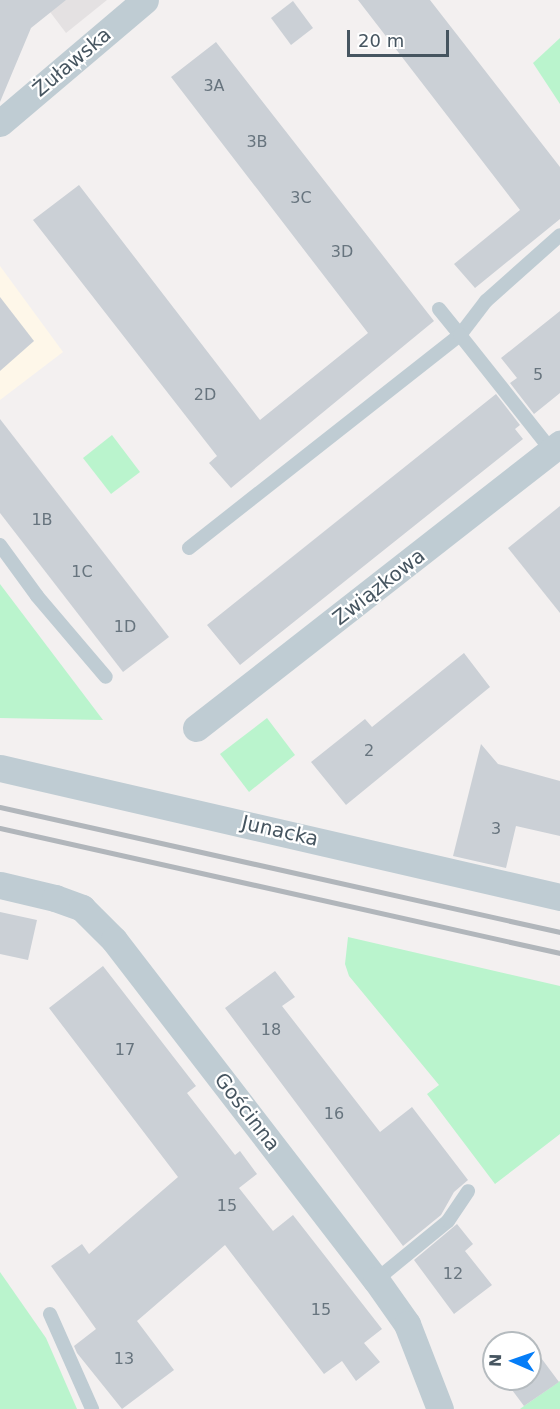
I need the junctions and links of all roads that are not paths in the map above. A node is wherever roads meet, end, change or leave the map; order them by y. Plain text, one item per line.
1 (145, 0) edge
2 (0, 123) edge
3 (560, 235) edge
4 (439, 309) dead end
5 (460, 335) junction
6 (557, 452) edge
7 (0, 545) edge
8 (189, 548) dead end
9 (106, 677) dead end
10 (196, 728) dead end
11 (0, 768) edge
12 (0, 885) edge
13 (560, 897) edge
14 (468, 1191) dead end
15 (376, 1280) junction
16 (50, 1314) dead end
17 (435, 1406) edge
18 (92, 1409) edge

1 - 2 street, Żuławska
3 - 5 lane
4 - 5 lane
5 - 6 lane
5 - 8 lane
6 - 10 street, Związkowa
7 - 9 lane
11 - 13 street, Junacka
12 - 15 street, Gościnna
14 - 15 lane
15 - 17 street, Gościnna
16 - 18 lane

